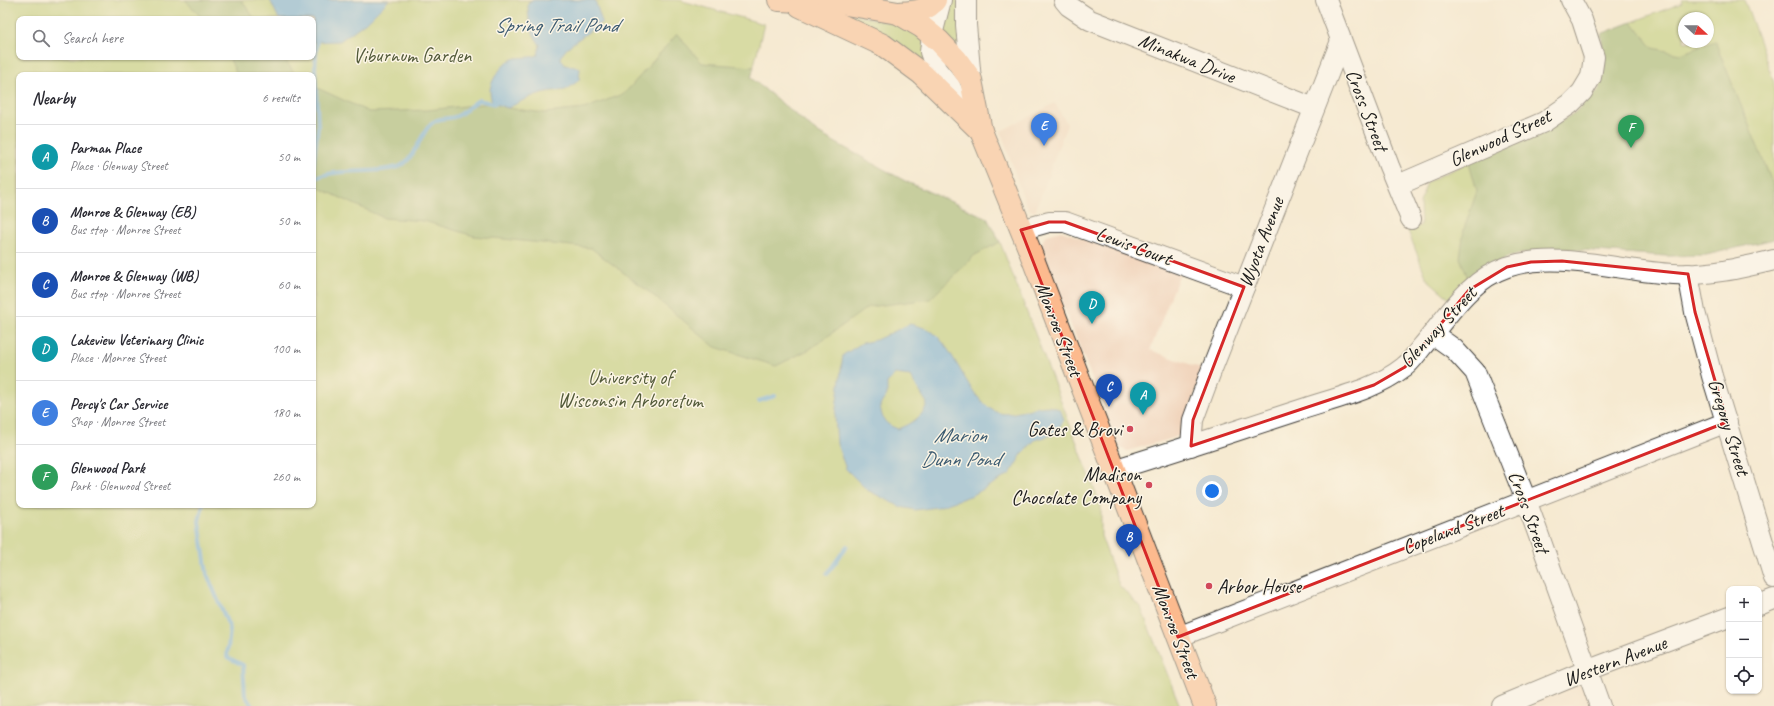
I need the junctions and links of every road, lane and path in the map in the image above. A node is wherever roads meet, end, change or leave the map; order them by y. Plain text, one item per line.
1 (935, 0) edge
2 (941, 0) edge
3 (966, 0) edge
4 (1064, 0) edge
5 (1326, 0) edge
6 (1571, 0) edge
7 (784, 1) edge
8 (898, 13) junction
9 (932, 35) junction
10 (1341, 41) junction
11 (971, 80) junction
12 (1314, 108) junction
13 (973, 125) junction
14 (1398, 185) junction
15 (1411, 219) dead end
16 (1021, 230) junction
17 (1774, 260) edge
18 (1688, 274) junction
19 (1244, 287) junction
20 (1433, 334) junction
21 (1727, 422) junction
22 (1191, 446) junction
23 (1113, 470) junction
24 (1526, 500) junction
25 (1774, 578) edge
26 (1774, 599) edge
27 (1762, 604) edge
28 (1726, 617) edge
29 (1178, 637) junction
30 (1586, 671) junction
31 (1205, 706) edge
32 (1502, 706) edge
33 (1600, 706) edge

1 - 8 main road
2 - 9 street
3 - 11 street
4 - 12 street, Minakwa Drive
5 - 10 street, Cross Street
6 - 14 street, Glenwood Street
7 - 8 main road
7 - 13 main road, Monroe Street
8 - 9 main road
9 - 11 main road, Monroe Street
9 - 13 street, Monroe Street
10 - 12 street, Wyota Avenue
10 - 14 street, Cross Street
11 - 13 main road, Monroe Street
12 - 19 street, Wyota Avenue
13 - 16 main road, Monroe Street
14 - 15 street, Cross Street
16 - 19 street, Lewis Court
16 - 23 main road, Monroe Street
17 - 18 street, Glenway Street
18 - 20 street, Glenway Street
18 - 21 street, Gregory Street
19 - 22 street, Wyota Avenue
20 - 22 street, Glenway Street
20 - 24 street, Cross Street
21 - 24 street, Copeland Street
21 - 25 street, Gregory Street
22 - 23 street, Glenway Street
23 - 29 main road, Monroe Street
24 - 29 street, Copeland Street
24 - 30 street, Cross Street
26 - 27 street
28 - 30 street, Western Avenue
29 - 31 main road, Monroe Street
30 - 32 street, Western Avenue
30 - 33 street, Cross Street

